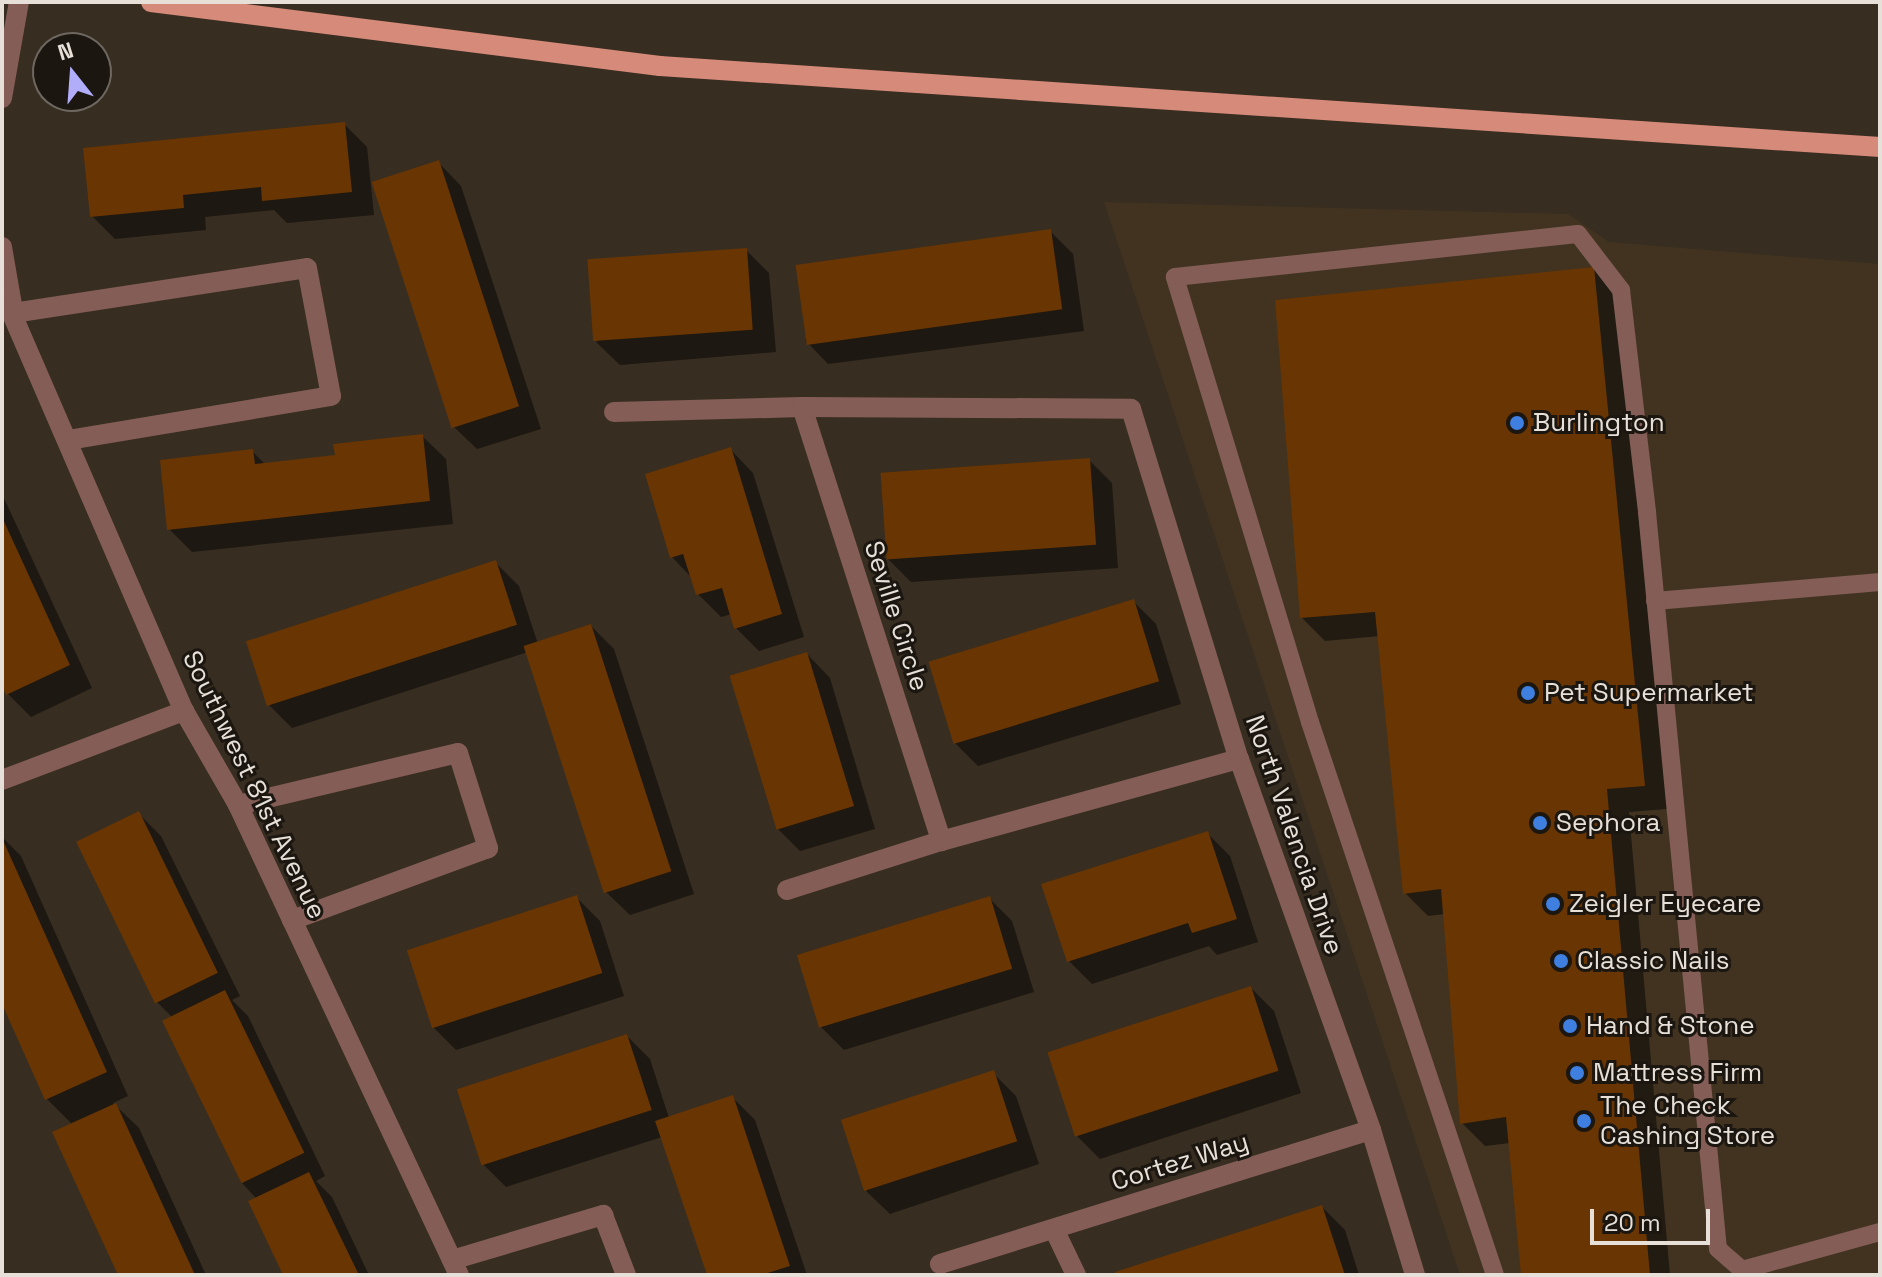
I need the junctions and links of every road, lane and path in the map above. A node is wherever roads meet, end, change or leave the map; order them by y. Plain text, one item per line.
1 (19, 2) edge
2 (151, 2) edge
3 (2, 98) edge
4 (1880, 147) edge
5 (2, 247) edge
6 (2, 291) edge
7 (8, 311) edge
8 (802, 407) junction
9 (614, 412) dead end
10 (68, 440) junction
11 (1880, 582) edge
12 (1655, 601) junction
13 (184, 711) junction
14 (1239, 759) junction
15 (2, 780) edge
16 (238, 805) junction
17 (941, 841) junction
18 (787, 890) dead end
19 (292, 920) junction
20 (1371, 1130) junction
21 (1054, 1229) junction
22 (1880, 1232) edge
23 (940, 1264) dead end
24 (455, 1267) edge
25 (626, 1275) edge
26 (1076, 1275) edge
27 (1415, 1275) edge
28 (1495, 1275) edge

1 - 3 street
2 - 4 main road
5 - 7 street, Southwest 81st Avenue
6 - 7 street, Southwest 81st Avenue
7 - 10 street, Southwest 81st Avenue
7 - 10 street
8 - 9 street
8 - 14 street, North Valencia Drive
8 - 17 street, Seville Circle
10 - 13 street, Southwest 81st Avenue
11 - 12 lane
12 - 22 lane
12 - 28 lane
13 - 15 street
13 - 16 street, Southwest 81st Avenue
14 - 17 street
14 - 20 street, North Valencia Drive
16 - 19 street, Southwest 81st Avenue
16 - 19 street
17 - 18 street
19 - 24 street, Southwest 81st Avenue
20 - 21 street, Cortez Way
20 - 27 street, North Valencia Drive
21 - 23 street, Cortez Way
21 - 26 street
24 - 25 street

